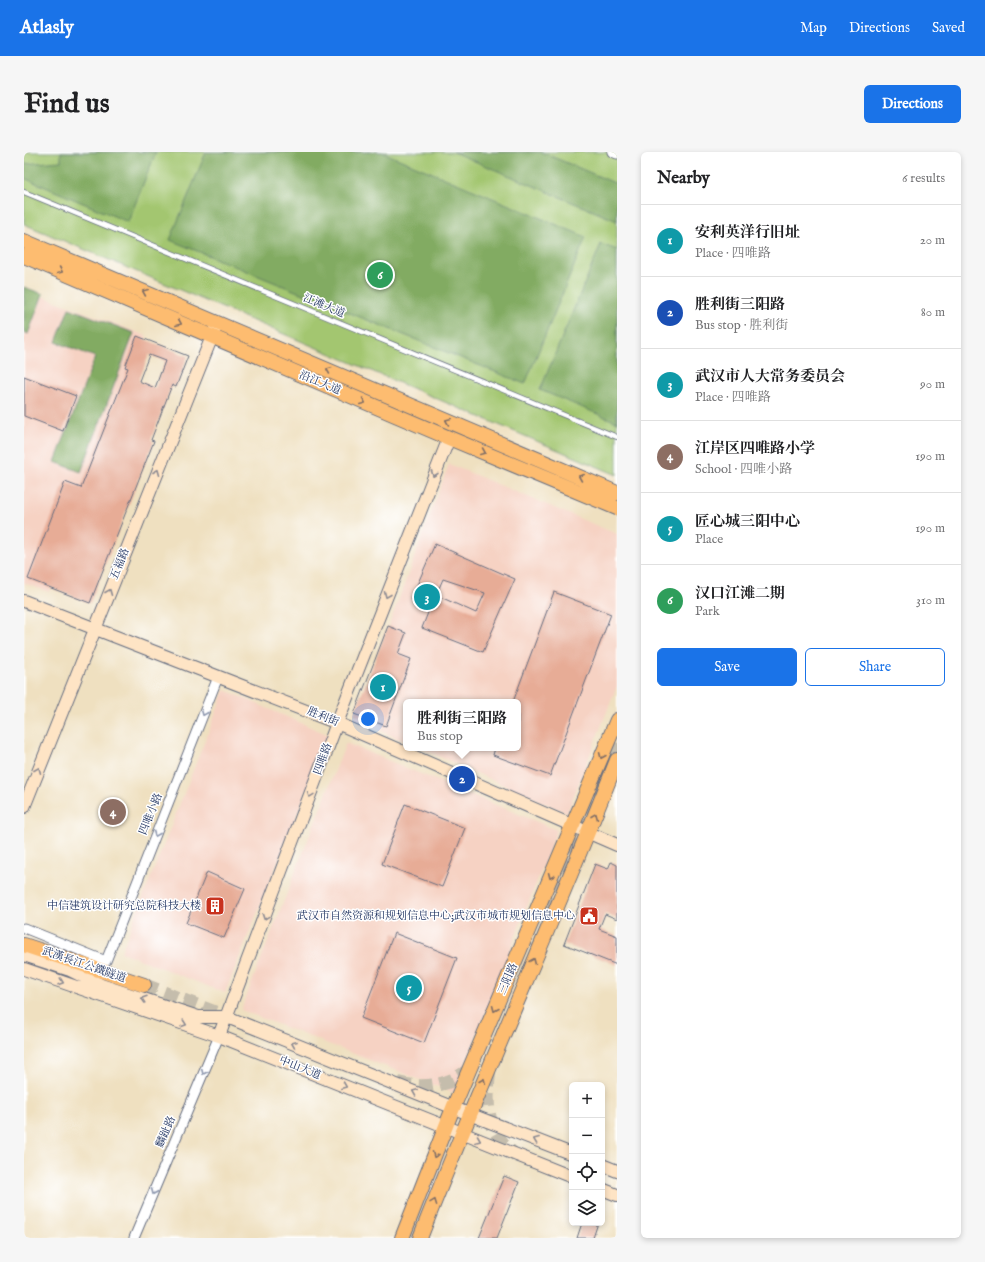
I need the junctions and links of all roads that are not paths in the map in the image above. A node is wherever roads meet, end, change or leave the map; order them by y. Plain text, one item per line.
1 (612, 152) edge
2 (617, 154) edge
3 (24, 192) edge
4 (24, 241) edge
5 (24, 256) edge
6 (217, 323) junction
7 (212, 337) junction
8 (617, 437) edge
9 (449, 438) junction
10 (617, 493) edge
11 (617, 508) edge
12 (24, 601) edge
13 (94, 629) junction
14 (218, 677) junction
15 (617, 720) edge
16 (337, 723) junction
17 (617, 760) edge
18 (24, 807) edge
19 (572, 827) junction
20 (588, 832) junction
21 (617, 845) edge
22 (24, 928) edge
23 (24, 945) edge
24 (24, 955) edge
25 (24, 968) edge
26 (144, 985) tunnel mouth
27 (227, 1017) junction
28 (220, 1036) junction
29 (453, 1108) junction
30 (469, 1114) junction
31 (446, 1127) junction
32 (461, 1133) junction
33 (569, 1153) edge
34 (605, 1166) edge
35 (617, 1171) edge
36 (569, 1176) edge
37 (604, 1190) edge
38 (617, 1195) edge
39 (134, 1238) edge
40 (402, 1238) edge
41 (420, 1238) edge

1 - 2 street
3 - 8 lane, 江滩大道
6 -> 4 main road, 沿江大道
5 -> 7 main road, 沿江大道
6 - 7 street, 五福路
10 -> 6 main road, 沿江大道
7 -> 9 main road, 沿江大道
13 -> 7 street, 五福路
9 -> 11 main road, 沿江大道
9 -> 16 street, 四唯路
12 - 13 street, 胜利街
13 - 14 street, 胜利街
18 -> 13 street, 五福路
14 - 16 street, 胜利街
14 -> 22 street, 四唯小路
15 -> 19 main road, 三阳路
16 - 19 street, 胜利街
16 -> 27 street, 四唯路
20 -> 17 main road, 三阳路
19 - 20 street, 胜利街
19 -> 29 main road, 三阳路
20 - 21 street, 胜利街
30 -> 20 main road, 三阳路
23 - 26 main road, 武漢長江公鐵隧道
27 -> 24 street, 中山大道
25 -> 28 street, 中山大道
27 - 28 street, 四唯路
29 -> 27 street, 中山大道
28 -> 31 street, 中山大道
28 -> 39 street, 麟趾路
29 - 30 street, 中山大道
29 - 31 main road, 三阳路
30 - 32 main road, 三阳路
33 -> 30 street, 中山大道
31 - 32 street, 中山大道
31 -> 40 main road, 三阳路
32 -> 36 street, 中山大道
41 -> 32 main road, 三阳路
34 - 35 street
37 - 38 street

